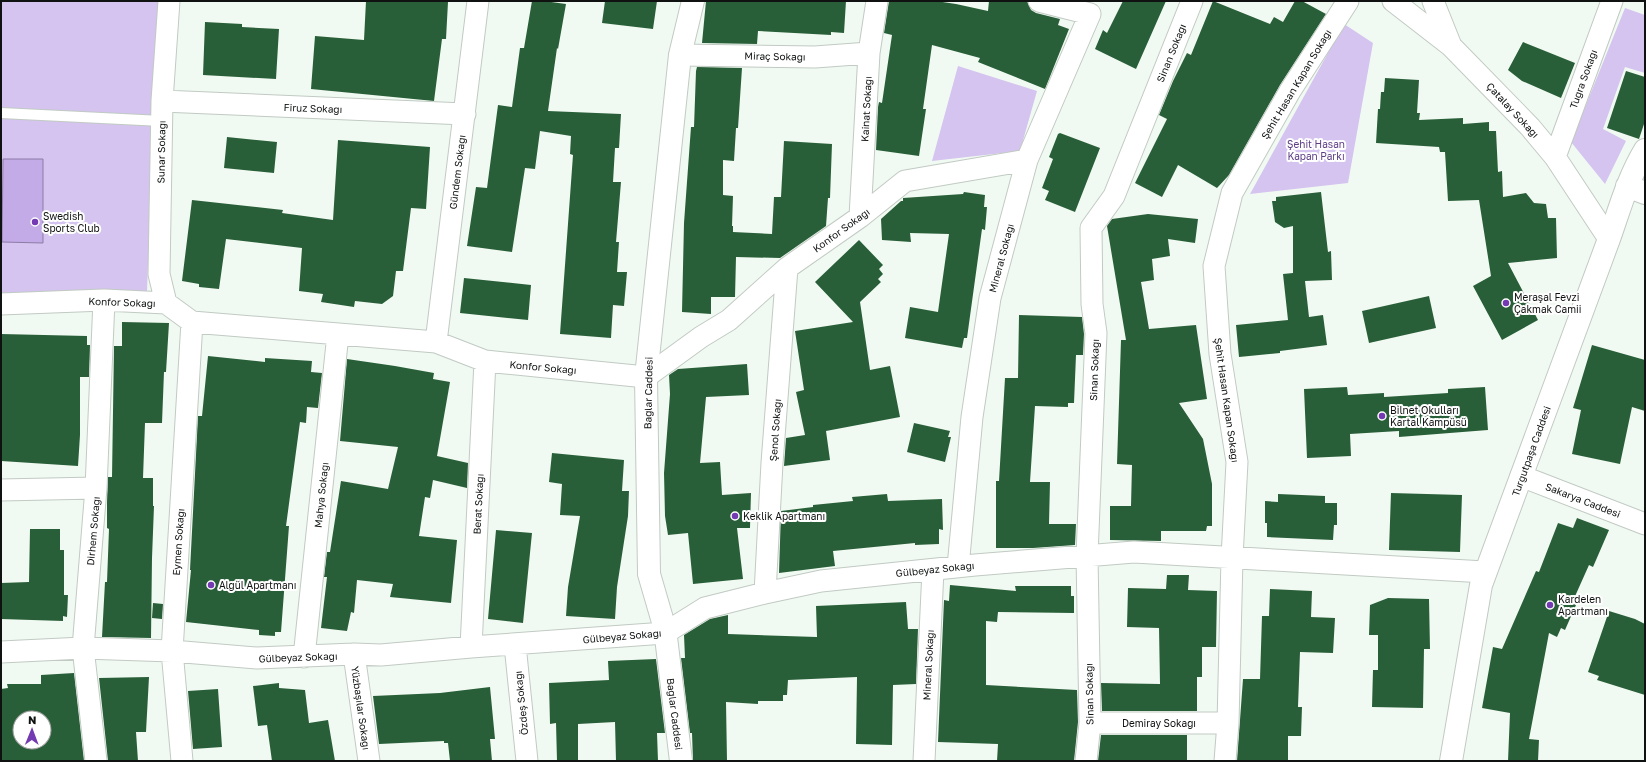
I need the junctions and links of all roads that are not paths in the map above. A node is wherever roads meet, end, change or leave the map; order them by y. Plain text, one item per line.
1 (169, 1) edge
2 (478, 1) edge
3 (693, 1) edge
4 (877, 1) edge
5 (1039, 1) edge
6 (1192, 1) edge
7 (1348, 1) edge
8 (1393, 1) edge
9 (1433, 1) edge
10 (1612, 1) edge
11 (1451, 46) junction
12 (869, 53) junction
13 (680, 55) junction
14 (162, 111) junction
15 (1, 113) edge
16 (465, 114) junction
17 (1645, 150) edge
18 (1555, 157) junction
19 (1027, 160) junction
20 (1638, 180) edge
21 (860, 217) junction
22 (1610, 239) junction
23 (787, 268) junction
24 (104, 300) junction
25 (1, 304) edge
26 (166, 304) junction
27 (192, 322) junction
28 (338, 334) junction
29 (436, 342) junction
30 (485, 361) junction
31 (646, 377) junction
32 (1521, 476) junction
33 (96, 488) junction
34 (1, 490) edge
35 (1645, 524) edge
36 (1087, 556) junction
37 (1232, 558) junction
38 (958, 567) junction
39 (932, 570) junction
40 (1485, 572) junction
41 (764, 593) junction
42 (665, 633) junction
43 (515, 644) junction
44 (471, 647) junction
45 (83, 648) junction
46 (172, 651) junction
47 (1, 652) edge
48 (354, 654) junction
49 (304, 657) junction
50 (1090, 723) junction
51 (1228, 723) junction
52 (96, 761) edge
53 (182, 761) edge
54 (368, 761) edge
55 (527, 761) edge
56 (681, 761) edge
57 (924, 761) edge
58 (1086, 761) edge
59 (1225, 761) edge
60 (1451, 761) edge

1 - 14 street, Sunar Sokağı
2 - 16 street, Gündem Sokağı
3 - 13 street, Bağlar Caddesi
4 - 12 street, Kainat Sokağı
5 - 19 street, Mineral Sokağı
6 - 36 street, Sinan Sokağı
7 - 37 street, Şehit Hasan Kapan Sokağı
8 - 11 street, Çatalay Sokağı
9 - 11 street
10 - 18 street, Tuğra Sokağı
11 - 18 street, Çatalay Sokağı
12 - 13 street, Miraç Sokağı
12 - 21 street, Kainat Sokağı
13 - 31 street, Bağlar Caddesi
14 - 15 lane
14 - 16 street, Firuz Sokağı
14 - 26 street, Sunar Sokağı
16 - 29 street, Gündem Sokağı
17 - 20 street, Turgutpaşa Caddesi
18 - 22 street, Çatalay Sokağı
19 - 21 street, Konfor Sokağı
19 - 38 street, Mineral Sokağı
20 - 22 street, Turgutpaşa Caddesi
21 - 23 street, Konfor Sokağı
22 - 32 street, Turgutpaşa Caddesi
23 - 31 street, Konfor Sokağı
23 - 41 street, Şenol Sokağı
24 - 25 street, Konfor Sokağı
24 - 26 street, Konfor Sokağı
24 - 33 street, Dirhem Sokağı
26 - 27 street, Konfor Sokağı
27 - 28 street, Konfor Sokağı
27 - 46 street, Eymen Sokağı
28 - 29 street, Konfor Sokağı
28 - 49 street, Mahya Sokağı
29 - 30 street, Konfor Sokağı
30 - 31 street, Konfor Sokağı
30 - 44 street, Berat Sokağı
31 - 42 street, Bağlar Caddesi
32 - 35 street, Sakarya Caddesi
32 - 40 street, Turgutpaşa Caddesi
33 - 34 street
33 - 45 street, Dirhem Sokağı
36 - 37 street, Gülbeyaz Sokağı
36 - 38 street, Gülbeyaz Sokağı
36 - 50 street, Sinan Sokağı
37 - 40 street, Gülbeyaz Sokağı
37 - 51 street, Şehit Hasan Kapan Sokağı
38 - 39 street, Gülbeyaz Sokağı
39 - 41 street, Gülbeyaz Sokağı
39 - 57 street, Mineral Sokağı
40 - 60 street, Turgutpaşa Caddesi
41 - 42 street, Gülbeyaz Sokağı
42 - 43 street, Gülbeyaz Sokağı
42 - 56 street, Bağlar Caddesi
43 - 44 street, Gülbeyaz Sokağı
43 - 55 street, Özdeş Sokağı
44 - 48 street, Gülbeyaz Sokağı
45 - 46 street, Gülbeyaz Sokağı
45 - 47 street, Gülbeyaz Sokağı
45 - 52 street, Dirhem Sokağı
46 - 49 street, Gülbeyaz Sokağı
46 - 53 street, Eymen Sokağı
48 - 49 street, Gülbeyaz Sokağı
48 - 54 street, Yüzbaşılar Sokağı
50 - 51 street, Demiray Sokağı
50 - 58 street, Sinan Sokağı
51 - 59 street, Şehit Hasan Kapan Sokağı

